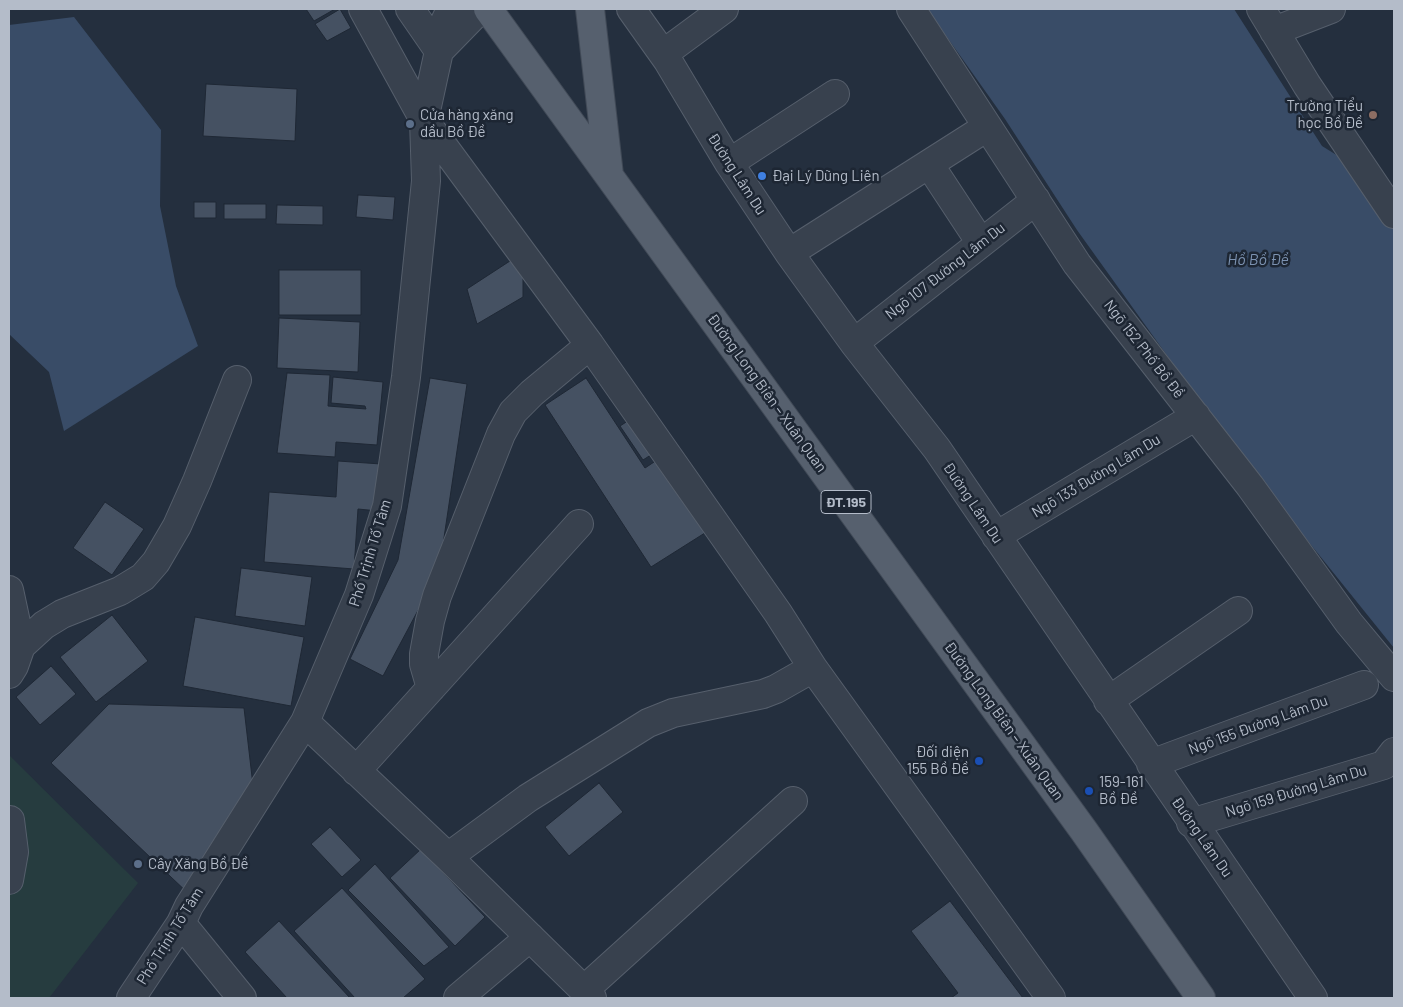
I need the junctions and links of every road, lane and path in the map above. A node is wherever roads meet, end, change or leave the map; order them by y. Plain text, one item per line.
1 (363, 9) edge
2 (410, 9) edge
3 (451, 9) edge
4 (480, 9) edge
5 (488, 9) edge
6 (590, 9) edge
7 (632, 9) edge
8 (724, 9) edge
9 (911, 9) edge
10 (1331, 9) edge
11 (1268, 20) edge
12 (439, 51) junction
13 (663, 54) junction
14 (835, 94) dead end
15 (424, 120) junction
16 (987, 127) junction
17 (729, 163) junction
18 (930, 164) junction
19 (610, 179) junction
20 (1036, 200) junction
21 (1394, 214) edge
22 (981, 243) junction
23 (789, 253) junction
24 (854, 343) junction
25 (590, 346) junction
26 (237, 380) dead end
27 (1196, 416) junction
28 (579, 524) dead end
29 (996, 536) junction
30 (9, 590) edge
31 (1238, 611) dead end
32 (22, 646) junction
33 (813, 668) junction
34 (9, 674) edge
35 (1394, 677) edge
36 (1364, 685) dead end
37 (431, 688) junction
38 (1108, 701) junction
39 (305, 722) junction
40 (1394, 752) edge
41 (1151, 764) junction
42 (356, 771) junction
43 (793, 801) dead end
44 (9, 818) edge
45 (1192, 823) junction
46 (448, 857) junction
47 (9, 880) edge
48 (181, 924) junction
49 (530, 937) junction
50 (588, 994) edge
51 (131, 998) edge
52 (242, 998) edge
53 (458, 998) edge
54 (1051, 998) edge
55 (1200, 998) edge
56 (1313, 998) edge

1 - 15 street
2 - 12 street
3 - 12 street, Phố Trịnh Tố Tâm
4 - 12 street
5 - 19 main road, Đường Long Biên – Xuân Quan / ĐT.195
6 - 19 main road
7 - 13 street, Đường Lâm Du
8 - 13 street
9 - 16 street, Ngõ 152 Phố Bồ Đề
10 - 11 street
11 - 21 street
12 - 15 street, Phố Trịnh Tố Tâm
13 - 17 street, Đường Lâm Du
14 - 17 street
15 - 25 street
15 - 39 street, Phố Trịnh Tố Tâm
16 - 18 street
16 - 20 street, Ngõ 152 Phố Bồ Đề
17 - 23 street, Đường Lâm Du
18 - 22 street
18 - 23 street
19 - 55 main road, Đường Long Biên – Xuân Quan / ĐT.195
20 - 22 street, Ngõ 107 Đường Lâm Du
20 - 27 street, Ngõ 152 Phố Bồ Đề
22 - 24 street, Ngõ 107 Đường Lâm Du
23 - 24 street, Đường Lâm Du
24 - 29 street, Đường Lâm Du
25 - 33 street
25 - 37 street
26 - 32 street
27 - 29 street, Ngõ 133 Đường Lâm Du
27 - 35 street, Ngõ 152 Phố Bồ Đề
28 - 37 street
29 - 38 street, Đường Lâm Du
30 - 32 street
31 - 38 street
32 - 34 street
33 - 46 street
33 - 54 street
36 - 41 street, Ngõ 155 Đường Lâm Du
37 - 42 street
38 - 41 street, Đường Lâm Du
39 - 42 street
39 - 48 street, Phố Trịnh Tố Tâm
40 - 45 street, Ngõ 159 Đường Lâm Du
41 - 45 street, Đường Lâm Du
42 - 46 street
43 - 50 street
44 - 47 street
45 - 56 street, Đường Lâm Du
46 - 49 street
48 - 51 street, Phố Trịnh Tố Tâm
48 - 52 street
49 - 50 street
49 - 53 street

